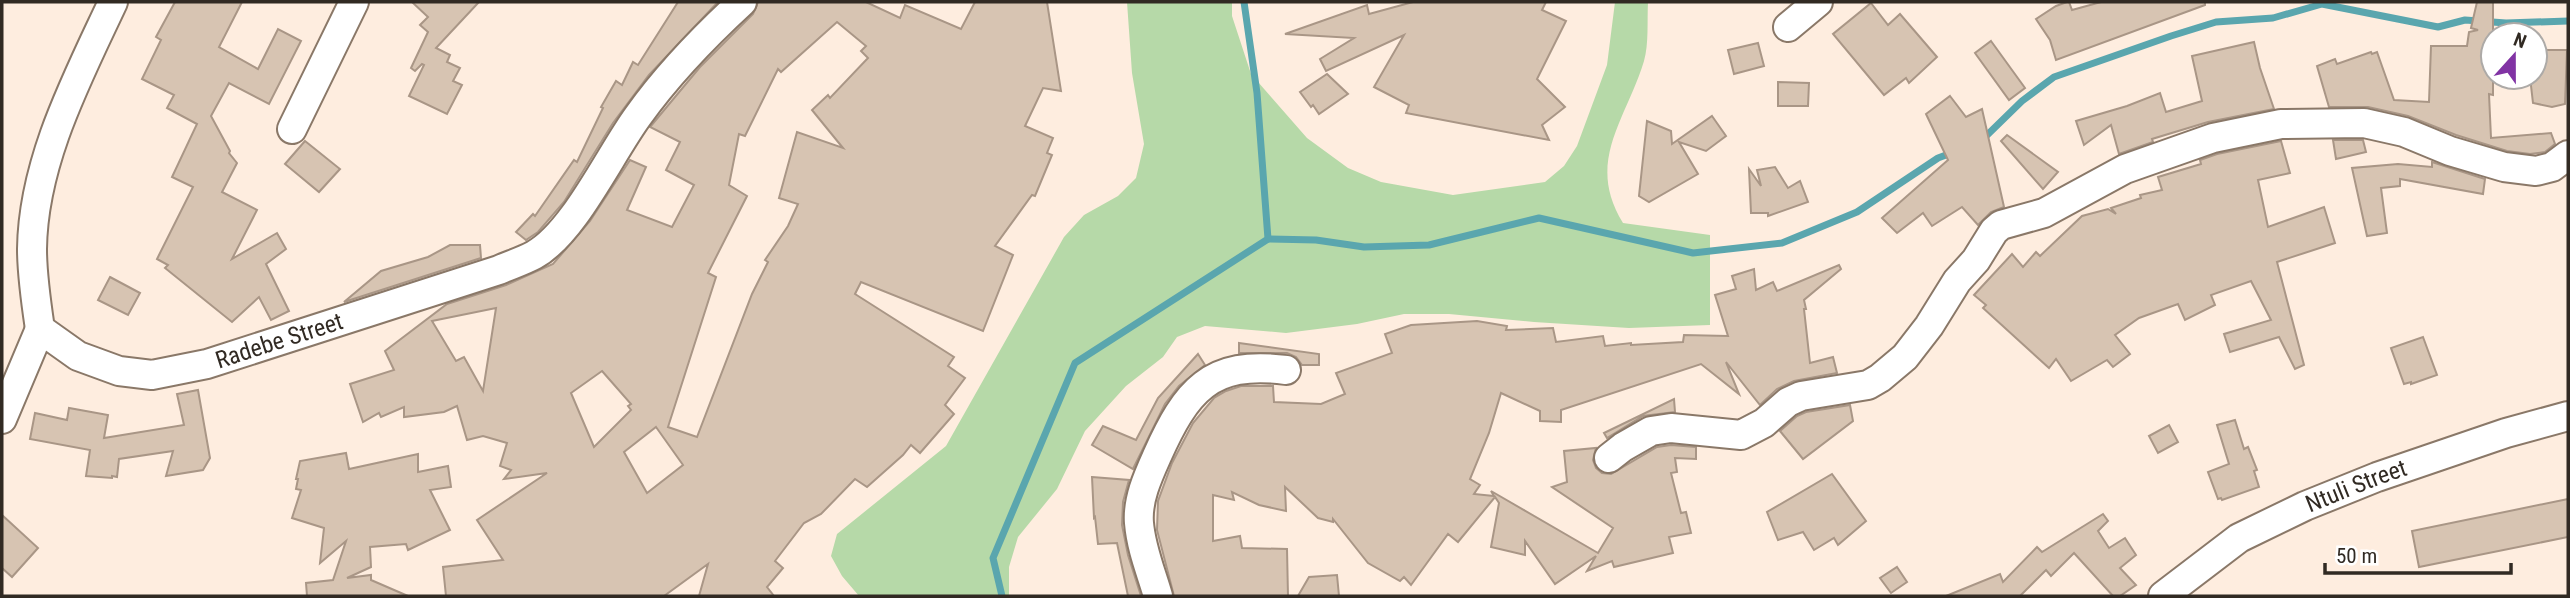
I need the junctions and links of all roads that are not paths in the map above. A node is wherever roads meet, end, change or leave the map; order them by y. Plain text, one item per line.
1 (113, 2) edge
2 (354, 2) edge
3 (742, 2) edge
4 (1818, 2) edge
5 (1788, 27) dead end
6 (292, 129) dead end
7 (2568, 155) edge
8 (40, 329) junction
9 (1286, 369) dead end
10 (2568, 416) edge
11 (2, 419) edge
12 (1609, 458) dead end
13 (1158, 596) edge
14 (2165, 596) edge

1 - 8 street
2 - 6 street
3 - 8 street, Radebe Street
4 - 5 street
7 - 12 street
8 - 11 street
9 - 13 street
10 - 14 street, Ntuli Street

